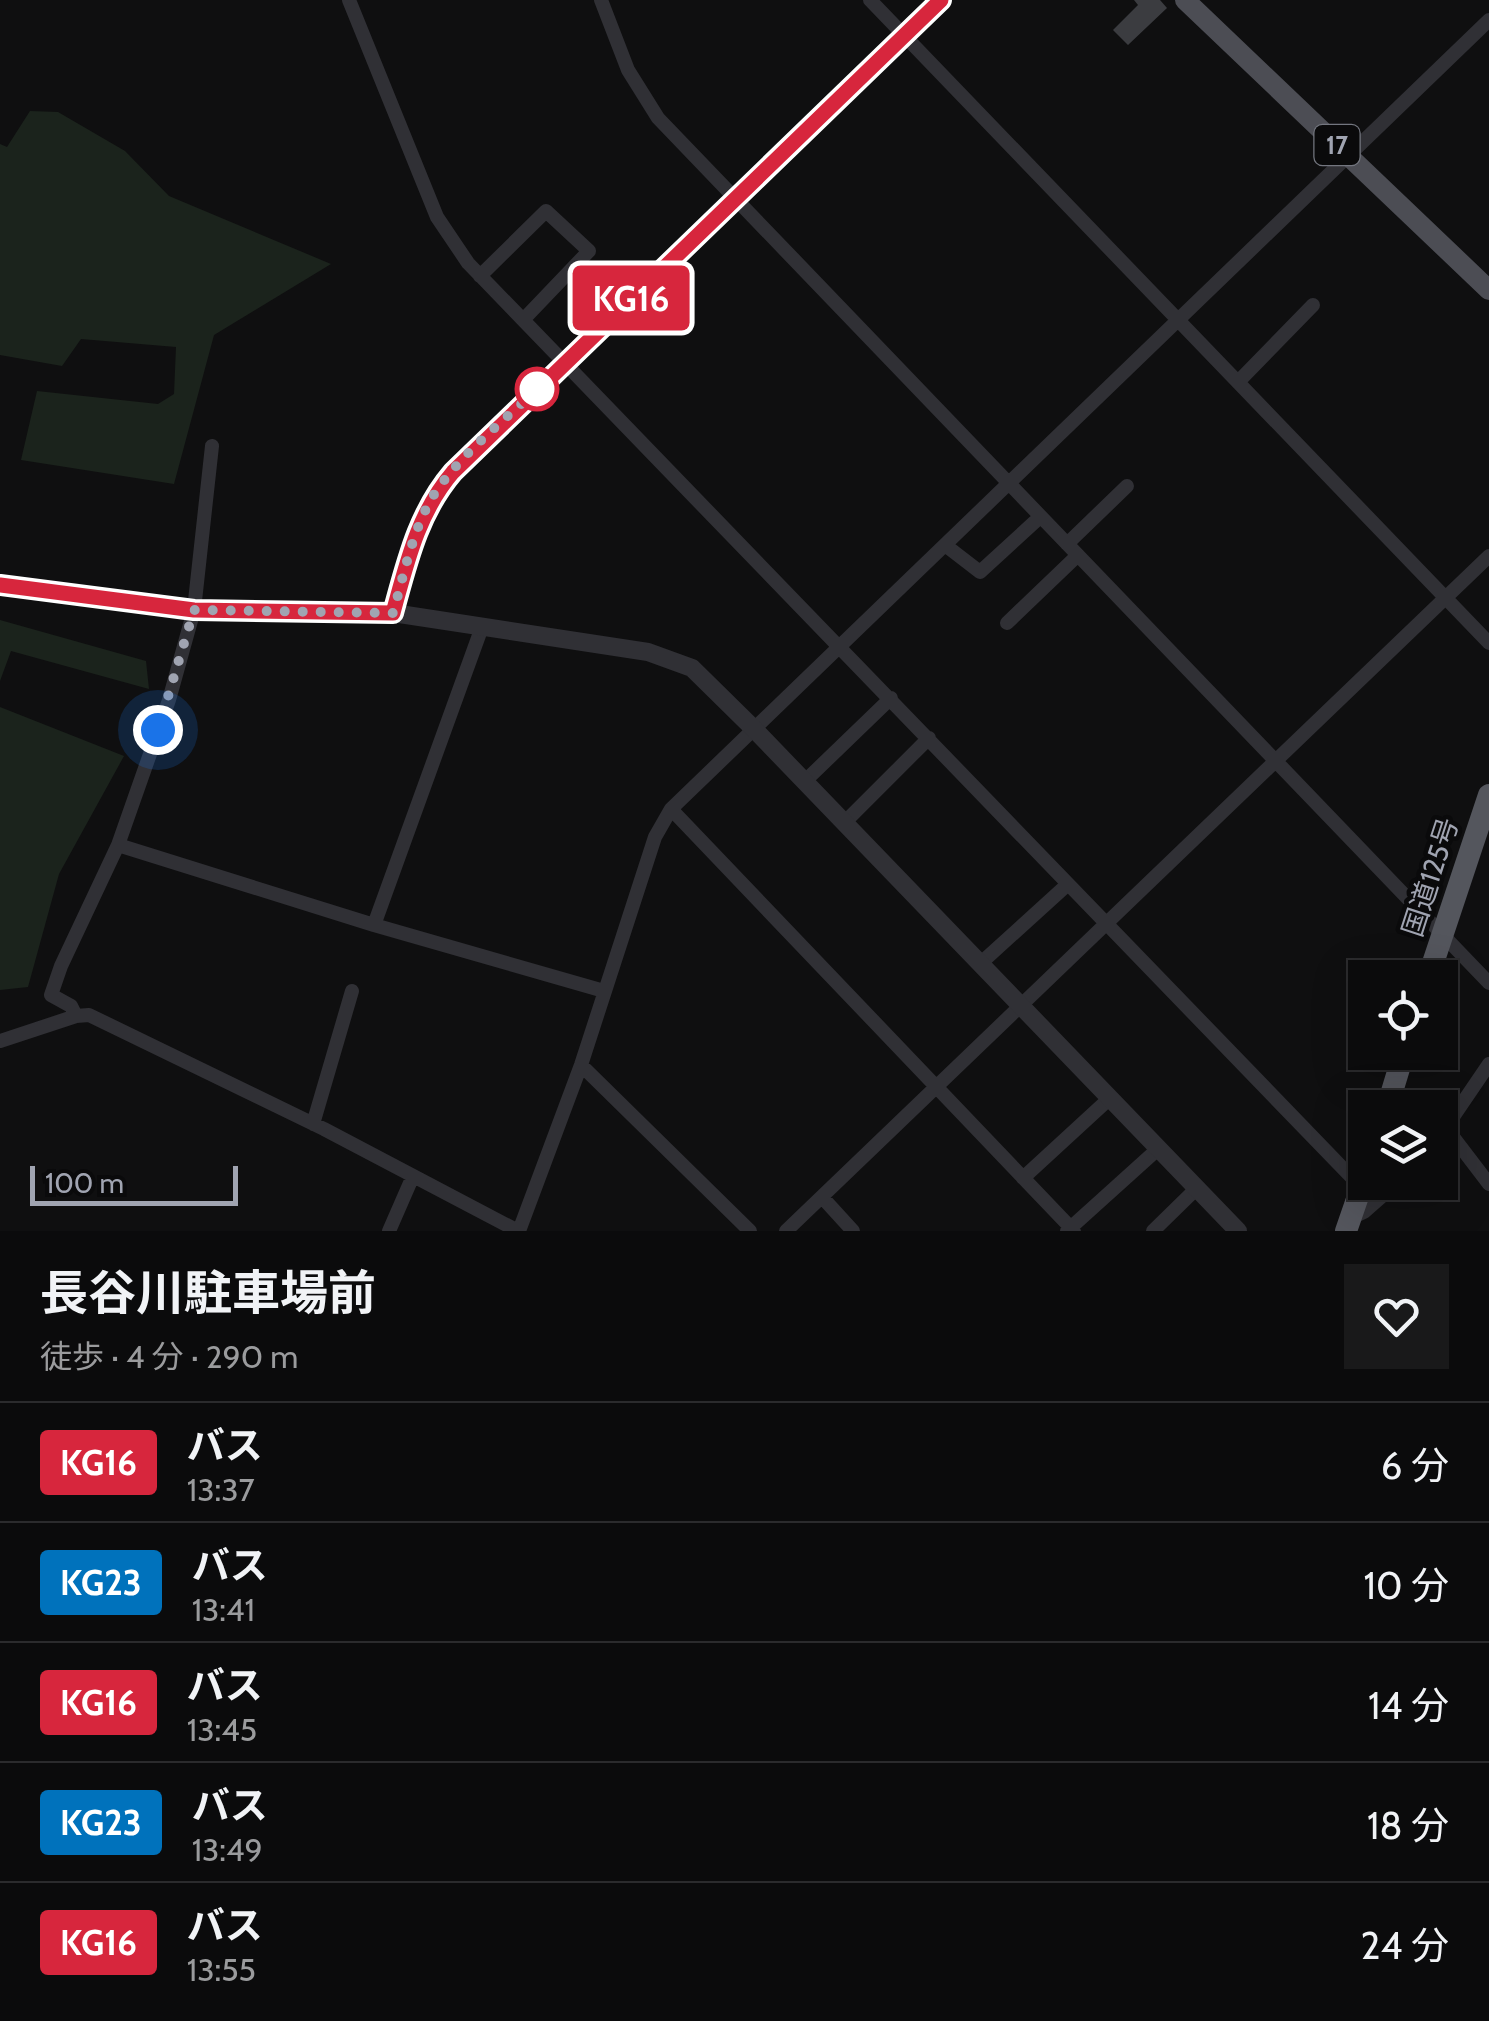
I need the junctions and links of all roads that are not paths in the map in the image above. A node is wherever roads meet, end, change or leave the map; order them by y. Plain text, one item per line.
1 (349, 0) edge
2 (601, 0) edge
3 (870, 0) edge
4 (942, 0) edge
5 (1185, 0) edge
6 (1489, 20) edge
7 (904, 37) junction
8 (1350, 157) junction
9 (734, 200) junction
10 (480, 276) junction
11 (1489, 290) edge
12 (1312, 305) dead end
13 (524, 319) junction
14 (1180, 322) junction
15 (564, 362) junction
16 (1238, 382) junction
17 (212, 446) dead end
18 (1008, 483) junction
19 (1127, 486) dead end
20 (1040, 516) junction
21 (945, 544) junction
22 (1072, 550) junction
23 (1489, 556) edge
24 (0, 584) edge
25 (1444, 599) junction
26 (194, 610) junction
27 (393, 613) junction
28 (1007, 623) dead end
29 (482, 626) junction
30 (1489, 644) edge
31 (842, 646) junction
32 (891, 698) junction
33 (755, 730) junction
34 (929, 738) junction
35 (1278, 760) junction
36 (804, 782) junction
37 (1489, 794) edge
38 (671, 809) junction
39 (844, 823) junction
40 (118, 845) junction
41 (1068, 884) junction
42 (1106, 923) junction
43 (374, 926) junction
44 (1443, 932) junction
45 (1434, 960) edge
46 (981, 964) junction
47 (1489, 983) edge
48 (352, 990) dead end
49 (604, 991) junction
50 (1020, 1004) junction
51 (76, 1016) junction
52 (0, 1040) edge
53 (581, 1064) junction
54 (1489, 1064) edge
55 (936, 1089) junction
56 (1110, 1098) junction
57 (1458, 1110) edge
58 (313, 1124) junction
59 (1158, 1148) junction
60 (1458, 1150) edge
61 (1348, 1167) edge
62 (413, 1176) junction
63 (1023, 1178) junction
64 (1489, 1184) edge
65 (1197, 1188) junction
66 (822, 1197) junction
67 (1357, 1200) edge
68 (1378, 1200) edge
69 (1348, 1224) edge
70 (1071, 1230) edge
71 (389, 1231) edge
72 (518, 1231) edge
73 (750, 1231) edge
74 (786, 1231) edge
75 (853, 1231) edge
76 (1153, 1231) edge
77 (1238, 1231) edge

1 - 10 street
2 - 9 street
3 - 7 street
4 - 7 street
5 - 8 main road, 17
6 - 8 street
7 - 9 street
7 - 14 street
8 - 11 main road, 17
8 - 14 street
9 - 15 street
9 - 18 street
10 - 13 street
10 - 13 street
12 - 16 street
13 - 15 street
14 - 16 street
14 - 18 street
15 - 27 street
15 - 31 street
16 - 25 street
17 - 26 street
18 - 20 street
18 - 21 street
19 - 22 street
20 - 21 street
20 - 22 street
21 - 31 street
22 - 28 street
22 - 35 street
23 - 25 street
24 - 26 street
25 - 30 street
25 - 35 street
26 - 27 street
26 - 40 street
27 - 29 street
29 - 33 street
29 - 43 street
31 - 32 street
31 - 33 street
32 - 34 street
32 - 36 street
33 - 36 street
33 - 38 street
34 - 39 street
34 - 41 street
35 - 42 street
35 - 44 street
36 - 39 street
37 - 44 highway, 国道125号
38 - 49 street
38 - 55 street
39 - 46 street
40 - 43 street
40 - 51 street
41 - 42 street
41 - 46 street
42 - 50 street
42 - 61 street
43 - 49 street
44 - 45 highway, 国道125号
44 - 47 street
46 - 50 street
48 - 58 street
49 - 53 street
50 - 55 street
50 - 56 street
51 - 52 street
51 - 58 street
53 - 72 street
53 - 73 street
54 - 57 street
55 - 63 street
55 - 66 street
56 - 59 street
56 - 63 street
58 - 62 street
59 - 65 street
59 - 70 street
60 - 64 street
62 - 71 street
62 - 72 street
63 - 70 street
65 - 76 street
65 - 77 street
66 - 74 street
66 - 75 street
67 - 69 highway
68 - 69 street

